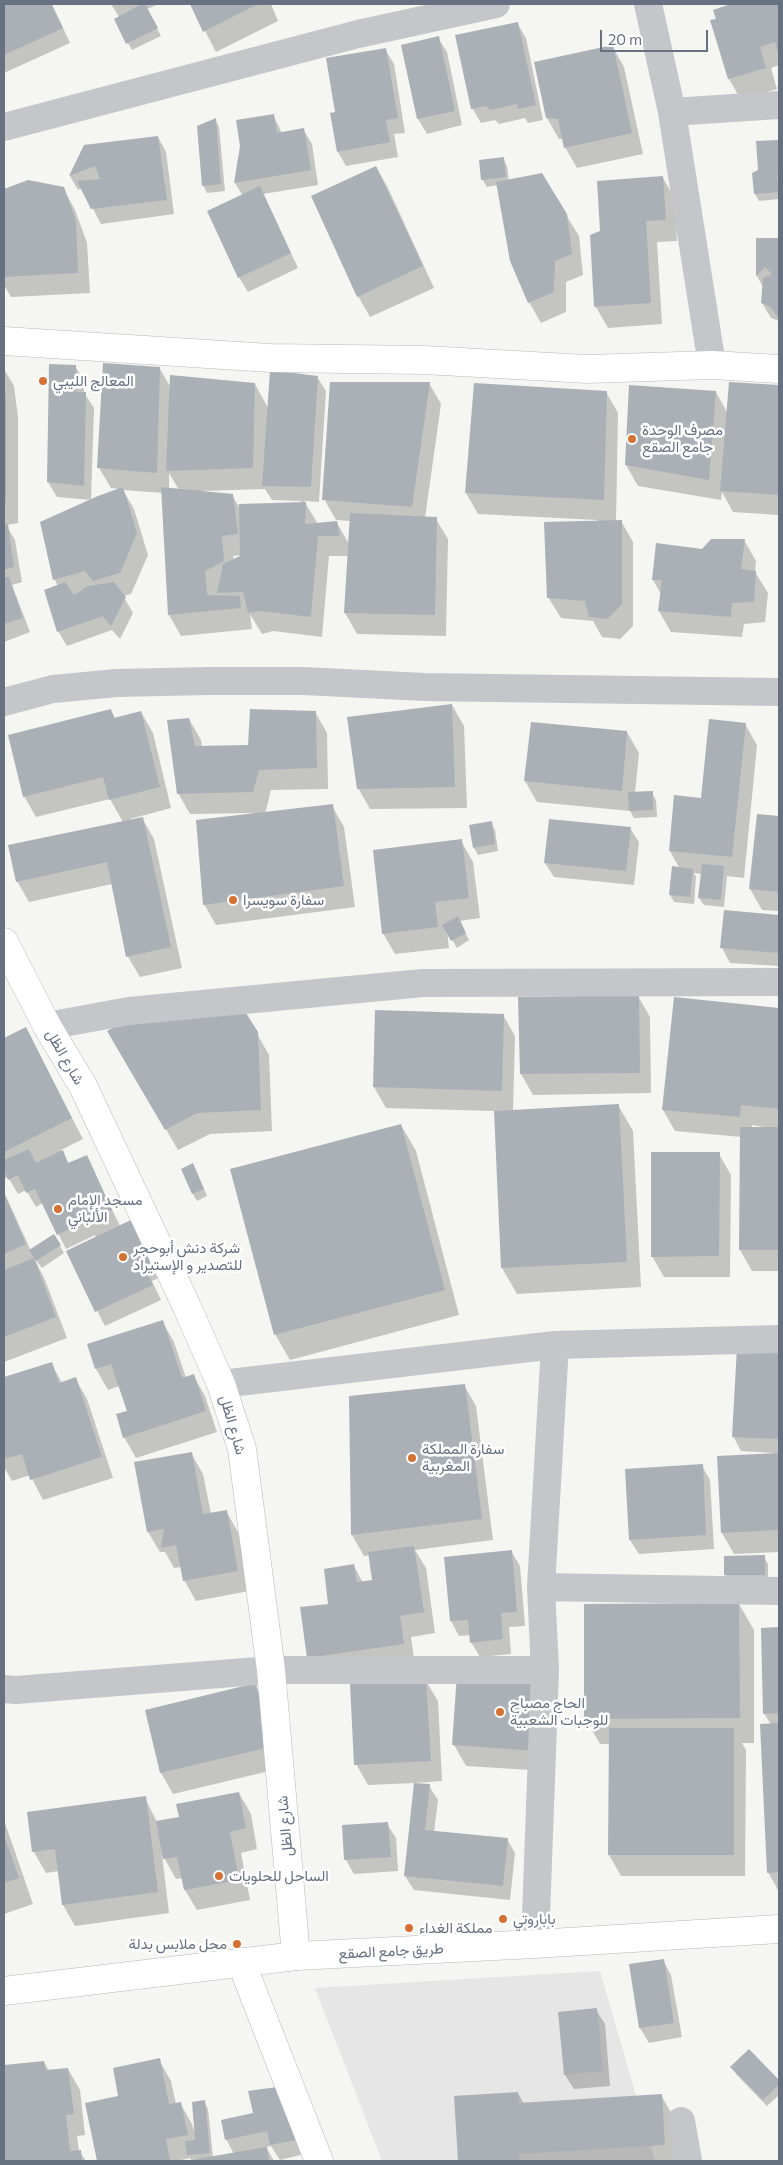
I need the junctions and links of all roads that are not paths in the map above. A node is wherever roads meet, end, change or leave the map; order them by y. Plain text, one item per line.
1 (496, 4) edge
2 (648, 4) edge
3 (779, 105) edge
4 (672, 112) junction
5 (4, 127) edge
6 (4, 340) edge
7 (712, 365) junction
8 (779, 369) edge
9 (779, 692) edge
10 (4, 702) edge
11 (4, 942) edge
12 (779, 982) edge
13 (47, 1026) junction
14 (779, 1339) edge
15 (555, 1345) junction
16 (221, 1384) junction
17 (541, 1587) junction
18 (779, 1591) edge
19 (271, 1670) junction
20 (545, 1670) junction
21 (4, 1689) edge
22 (779, 1929) edge
23 (535, 1944) junction
24 (296, 1956) junction
25 (241, 1962) junction
26 (4, 1990) edge
27 (681, 2121) dead end
28 (319, 2161) edge
29 (688, 2161) edge

1 - 5 street
2 - 4 street
3 - 4 street
4 - 7 street
6 - 7 main road
7 - 8 main road
9 - 10 street
11 - 13 main road, شارع الظل
12 - 13 street
13 - 16 main road, شارع الظل
14 - 15 street
15 - 16 street
15 - 17 street
16 - 19 main road, شارع الظل
17 - 18 street
17 - 20 street
19 - 20 street
19 - 21 street
19 - 24 main road, شارع الظل
20 - 23 street
22 - 23 main road, طريق جامع الصقع
23 - 24 main road, طريق جامع الصقع
24 - 25 main road, طريق جامع الصقع
25 - 26 main road, طريق جامع الصقع
25 - 28 main road
27 - 29 street

